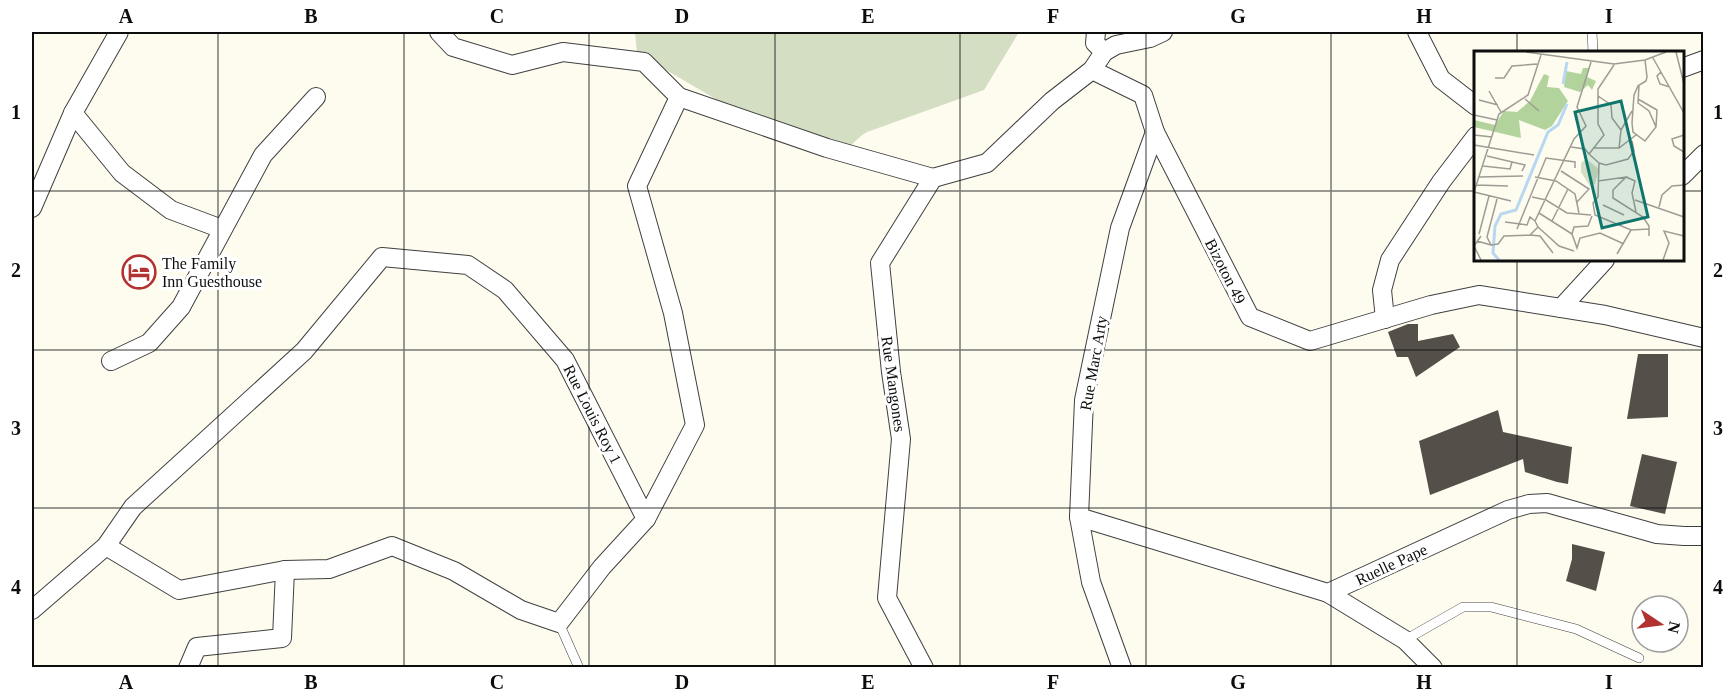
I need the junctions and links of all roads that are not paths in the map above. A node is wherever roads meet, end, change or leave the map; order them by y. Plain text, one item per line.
1 (119, 32) edge
2 (439, 32) edge
3 (1096, 32) edge
4 (1163, 32) edge
5 (1417, 32) edge
6 (1592, 32) edge
7 (1593, 51) edge
8 (1104, 52) junction
9 (1704, 60) edge
10 (1684, 68) edge
11 (1092, 70) junction
12 (316, 97) dead end
13 (679, 97) junction
14 (1474, 104) edge
15 (73, 113) junction
16 (1155, 132) junction
17 (1474, 139) edge
18 (1704, 154) edge
19 (1684, 175) edge
20 (933, 178) junction
21 (32, 208) edge
22 (222, 229) junction
23 (1604, 261) edge
24 (1562, 308) junction
25 (1385, 319) junction
26 (1704, 338) edge
27 (111, 361) dead end
28 (1078, 517) junction
29 (646, 519) junction
30 (1704, 536) edge
31 (106, 546) junction
32 (285, 570) junction
33 (1328, 593) junction
34 (32, 610) edge
35 (559, 622) junction
36 (1405, 640) junction
37 (1640, 658) dead end
38 (188, 668) edge
39 (579, 668) edge
40 (924, 668) edge
41 (1122, 668) edge
42 (1433, 668) edge

1 - 15 street
2 - 13 street
3 - 8 street
4 - 8 street
5 - 14 street
6 - 7 lane
8 - 11 street
9 - 10 street
11 - 16 street, Bizoton 49
11 - 20 street
12 - 22 street
13 - 20 street
13 - 29 street
15 - 21 street
15 - 22 street
16 - 25 street, Bizoton 49
16 - 28 street, Rue Marc Arty
17 - 25 street
18 - 19 street
20 - 40 street, Rue Mangones
22 - 27 street
23 - 24 street
24 - 25 street, Bizoton 49
24 - 26 street, Bizoton 49
28 - 33 street
28 - 41 street, Rue Marc Arty
29 - 31 street, Rue Louis Roy 1
29 - 35 street
30 - 33 street, Ruelle Pape
31 - 32 street
31 - 34 street, Rue Louis Roy 1
32 - 35 street
32 - 38 street
33 - 36 street
35 - 39 lane
36 - 37 lane
36 - 42 street

